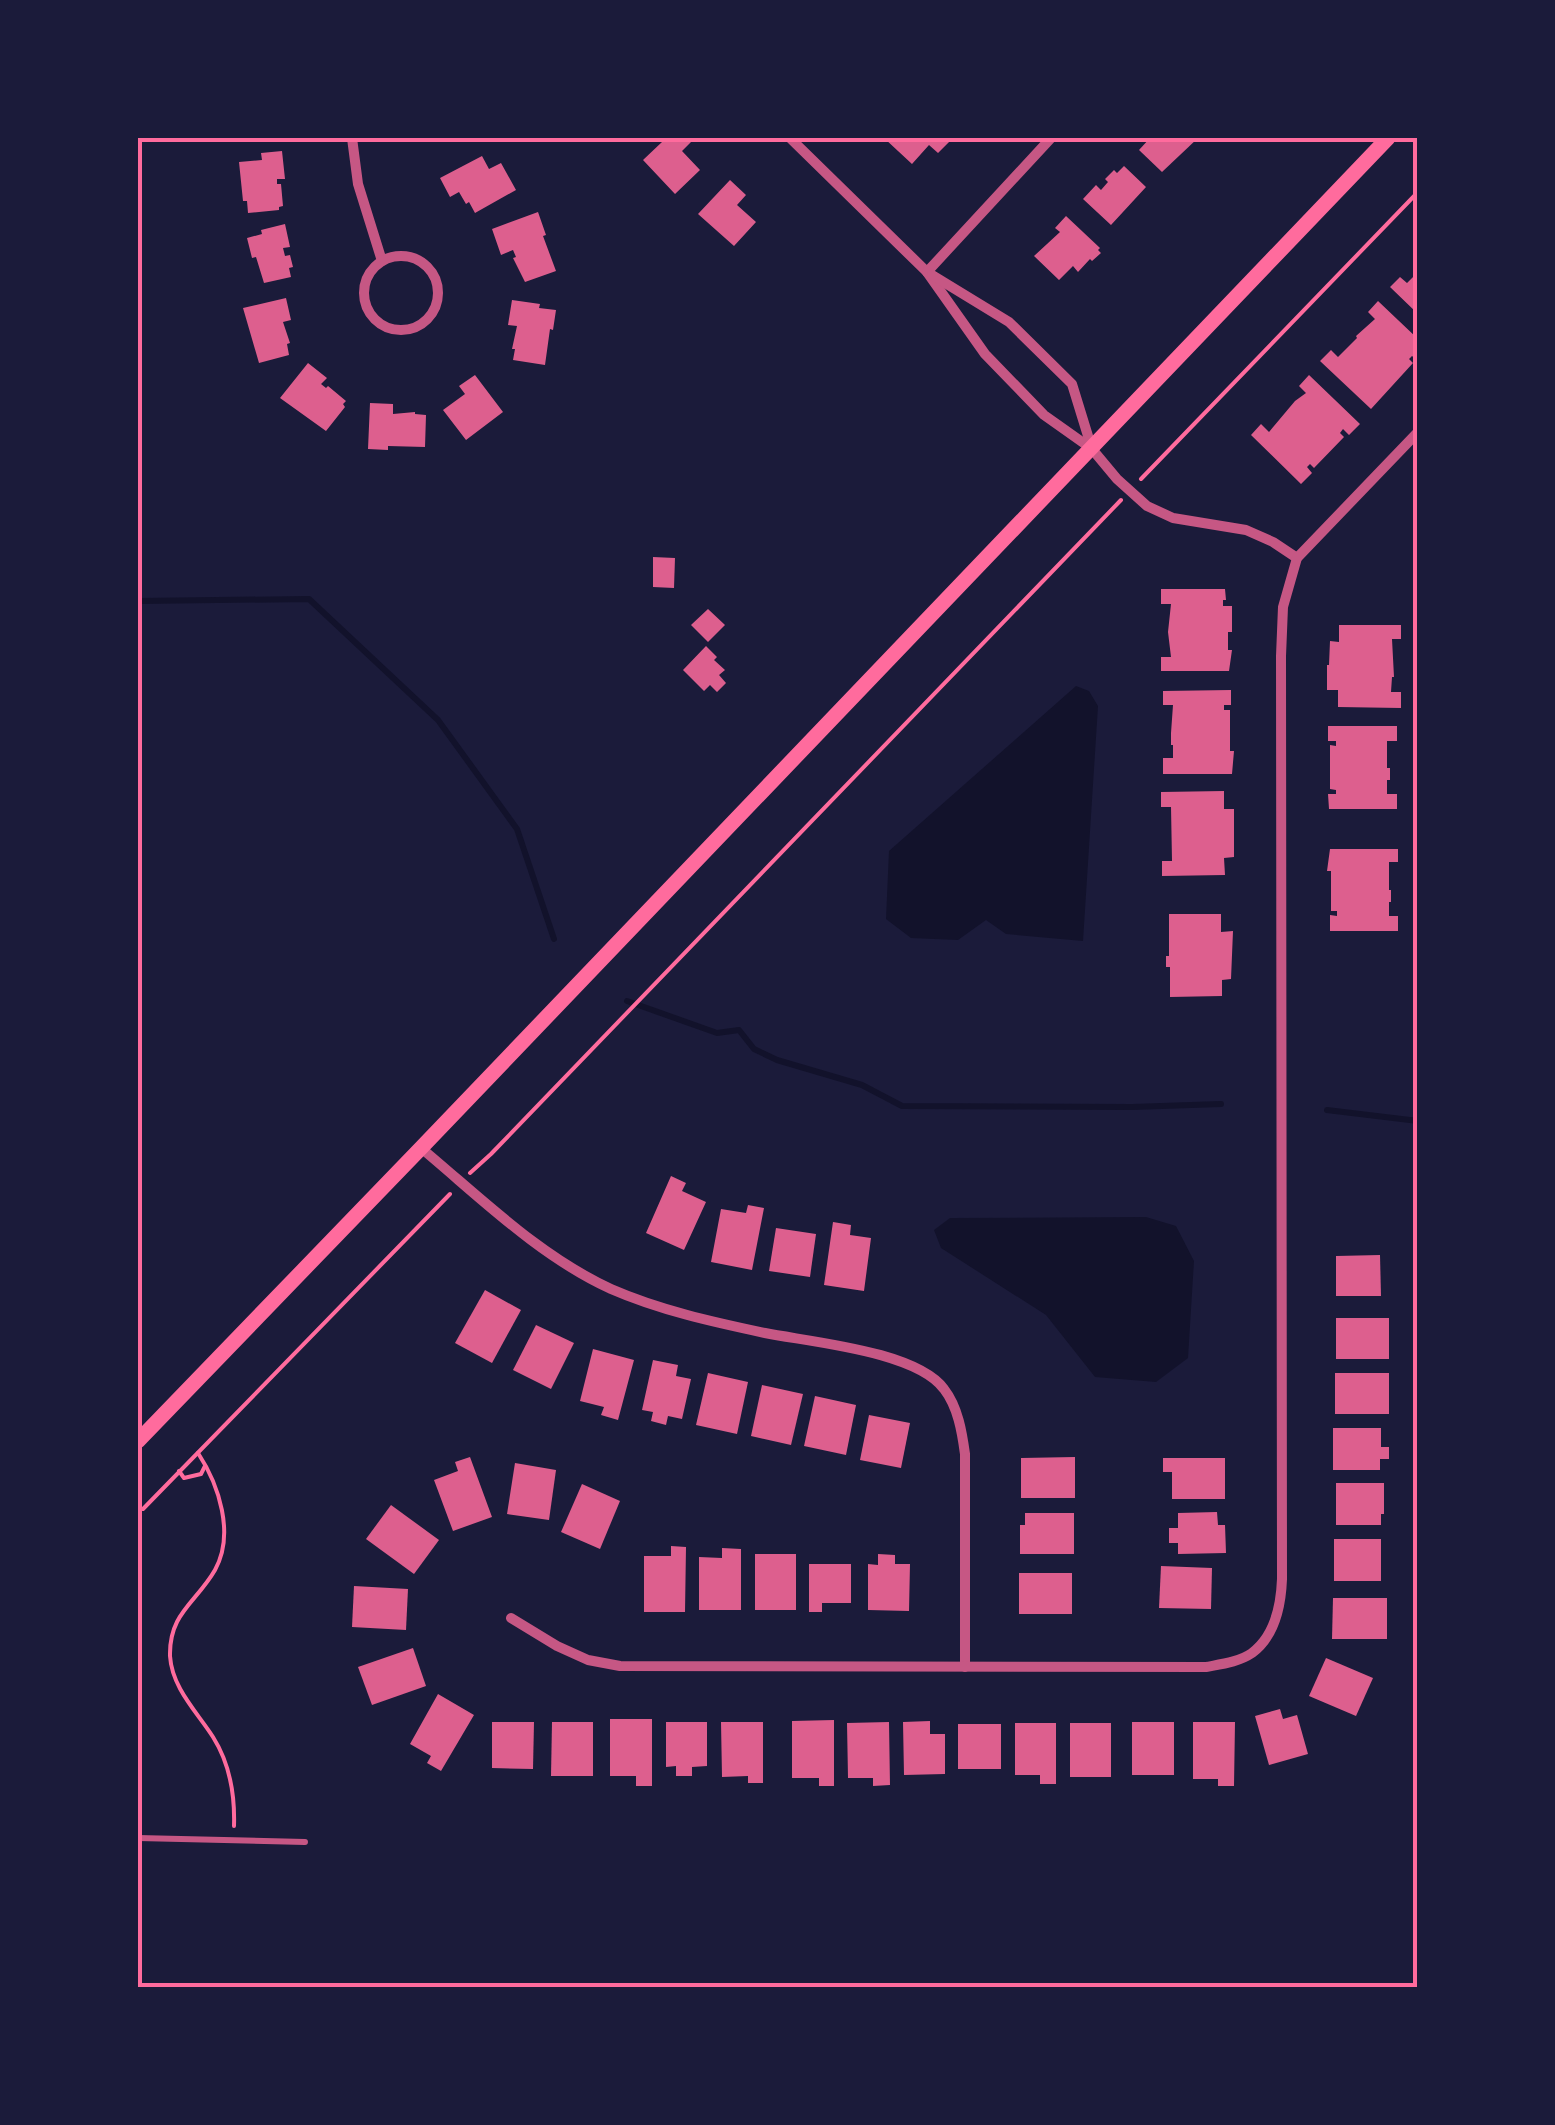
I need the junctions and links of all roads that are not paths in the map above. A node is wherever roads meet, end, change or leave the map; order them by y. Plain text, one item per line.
1 (352, 138) edge
2 (790, 138) edge
3 (1051, 138) edge
4 (1388, 138) edge
5 (382, 261) junction
6 (927, 272) junction
7 (1418, 432) edge
8 (1092, 448) junction
9 (1297, 558) junction
10 (421, 1148) junction
11 (138, 1440) edge
12 (512, 1618) dead end
13 (965, 1667) junction
14 (138, 1838) edge
15 (305, 1842) dead end

1 - 5 street
2 - 6 street
3 - 6 street
4 - 8 main road
5 - 5 street
6 - 8 street
6 - 8 street
7 - 9 street
8 - 9 street
8 - 10 main road
9 - 13 street
10 - 11 main road
10 - 13 street
12 - 13 street
14 - 15 lane

